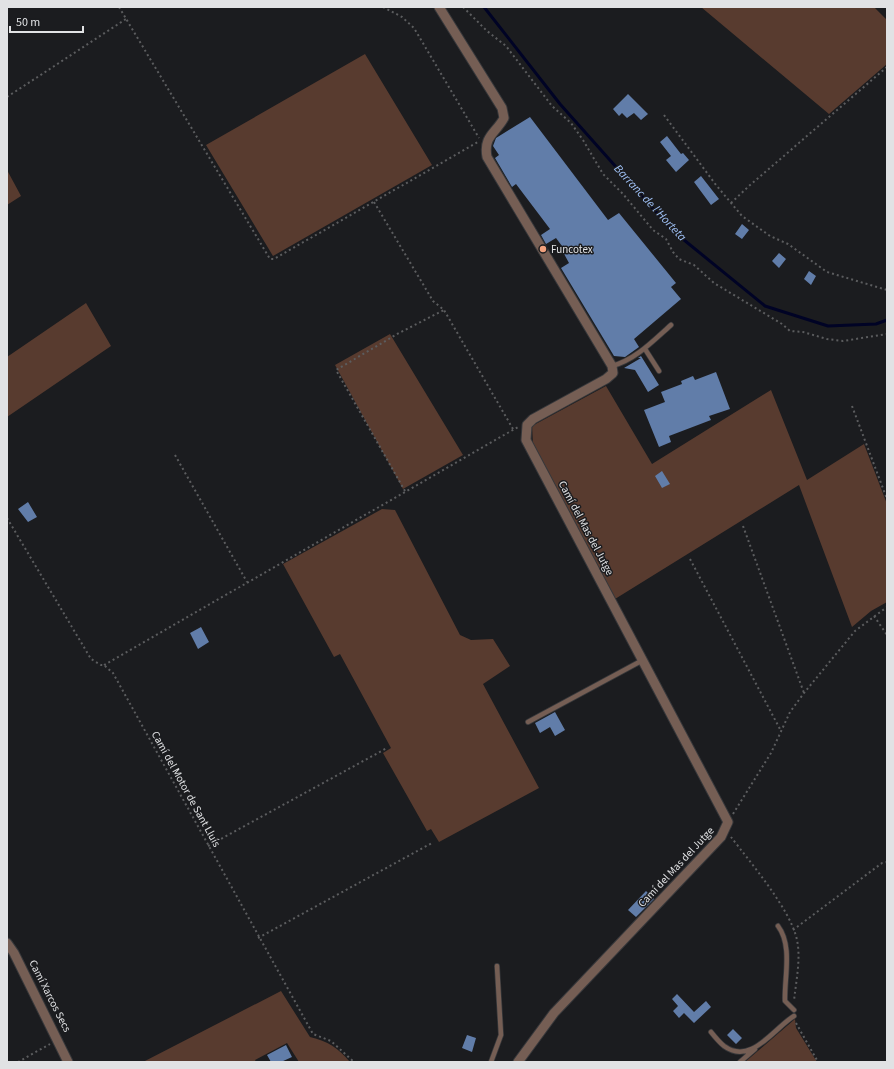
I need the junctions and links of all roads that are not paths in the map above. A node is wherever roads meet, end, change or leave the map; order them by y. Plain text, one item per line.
1 (439, 7) edge
2 (671, 325) dead end
3 (645, 348) junction
4 (612, 366) junction
5 (659, 371) dead end
6 (643, 660) junction
7 (528, 722) dead end
8 (778, 926) dead end
9 (7, 943) edge
10 (497, 966) dead end
11 (794, 1010) dead end
12 (794, 1016) dead end
13 (711, 1032) dead end
14 (756, 1048) junction
15 (68, 1062) edge
16 (491, 1062) edge
17 (518, 1062) edge
18 (740, 1062) edge

1 - 4 street
2 - 3 lane
3 - 4 lane
3 - 5 lane
4 - 6 street, Camí del Mas del Jutge
6 - 7 lane
6 - 17 street, Camí del Mas del Jutge
8 - 11 lane
9 - 15 street, Camí Xarcos Secs
10 - 16 lane
12 - 14 lane
13 - 14 lane
14 - 18 lane

